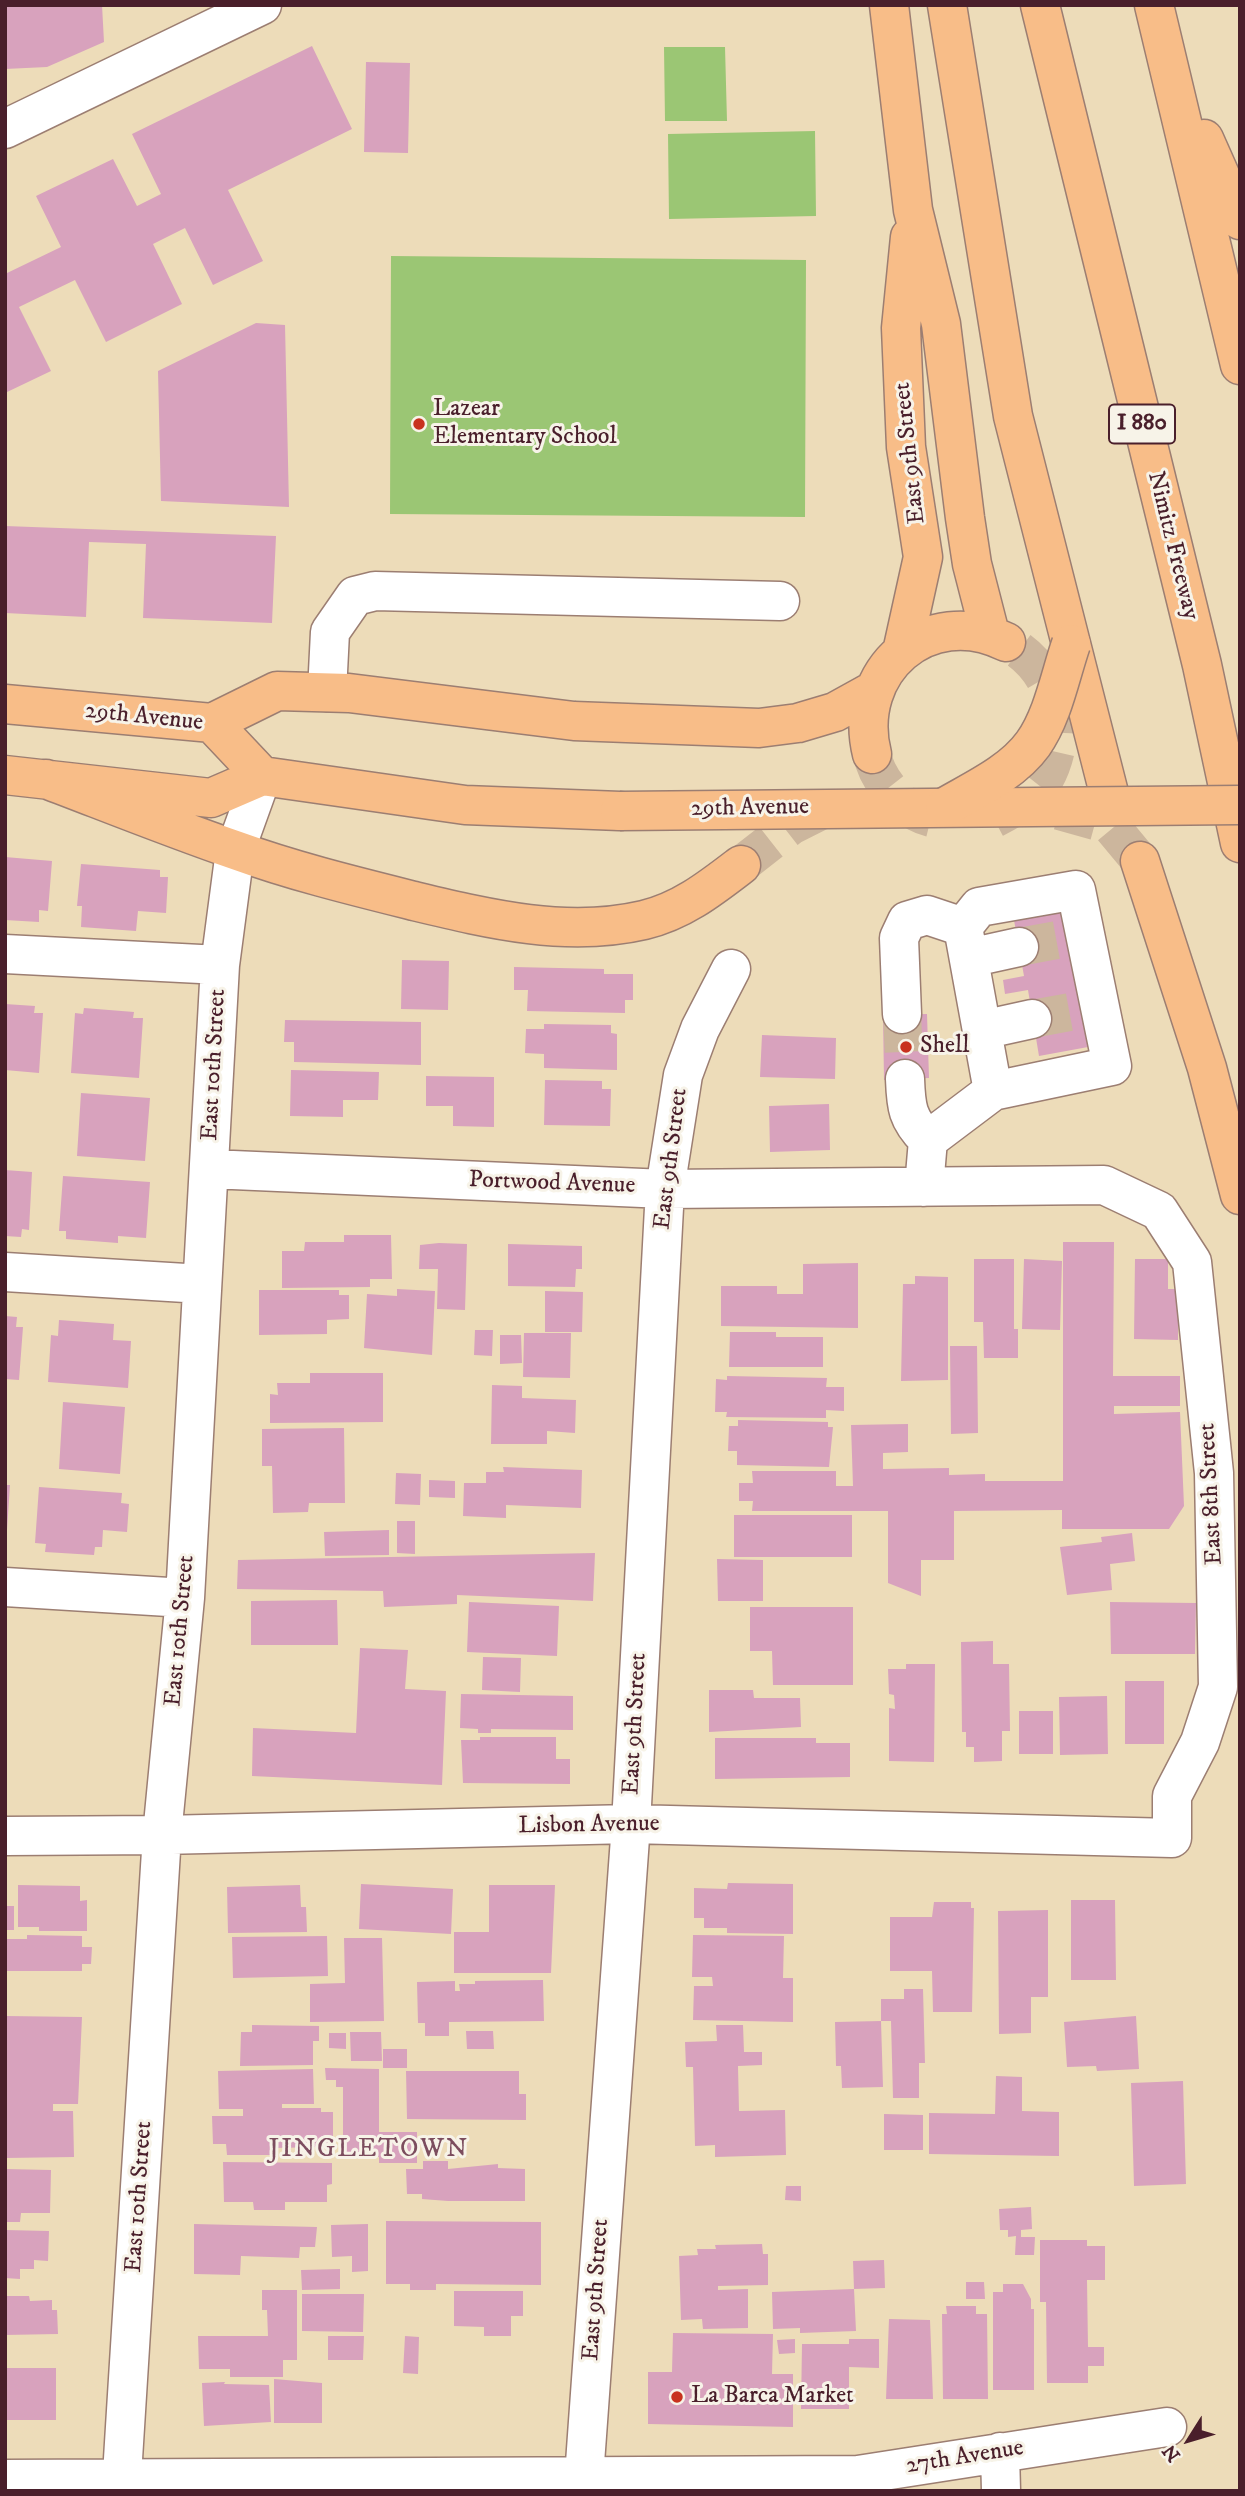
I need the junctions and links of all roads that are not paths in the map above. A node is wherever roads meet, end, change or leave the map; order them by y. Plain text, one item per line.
1 (262, 5) edge
2 (890, 5) edge
3 (947, 5) edge
4 (1040, 5) edge
5 (1154, 5) edge
6 (1166, 55) junction
7 (5, 129) edge
8 (913, 210) junction
9 (1240, 220) edge
10 (1240, 365) edge
11 (780, 601) dead end
12 (1071, 644) junction
13 (902, 652) junction
14 (873, 691) junction
15 (327, 692) junction
16 (5, 704) edge
17 (212, 723) junction
18 (872, 754) tunnel mouth
19 (5, 775) edge
20 (261, 776) junction
21 (46, 779) junction
22 (1112, 805) junction
23 (1240, 805) edge
24 (945, 807) junction
25 (1240, 843) edge
26 (235, 850) junction
27 (1140, 861) tunnel mouth
28 (741, 865) tunnel mouth
29 (966, 942) junction
30 (1019, 947) tunnel mouth
31 (5, 954) edge
32 (220, 965) junction
33 (731, 969) dead end
34 (902, 1014) tunnel mouth
35 (1032, 1019) tunnel mouth
36 (982, 1030) junction
37 (905, 1079) tunnel mouth
38 (993, 1091) junction
39 (928, 1140) junction
40 (210, 1169) junction
41 (1104, 1185) joint
42 (924, 1187) junction
43 (665, 1189) junction
44 (1240, 1195) edge
45 (5, 1272) edge
46 (202, 1284) junction
47 (5, 1587) edge
48 (185, 1598) junction
49 (631, 1824) junction
50 (162, 1835) junction
51 (5, 1836) edge
52 (1172, 1838) joint
53 (1167, 2427) dead end
54 (1000, 2452) junction
55 (5, 2479) edge
56 (583, 2484) edge
57 (121, 2485) edge
58 (1002, 2491) edge

1 - 7 street
2 - 8 main road, East 9th Street
3 - 12 main road
4 - 25 main road, Nimitz Freeway / I 880
5 - 6 main road
6 - 9 main road
6 - 10 main road
8 - 13 main road, East 9th Street
8 - 13 main road, East 9th Street
11 - 15 street
12 - 22 main road
12 - 24 main road, bridge
13 - 14 main road
14 - 15 main road
14 - 18 main road
15 - 17 main road
16 - 17 main road, 29th Avenue
17 - 20 main road, 29th Avenue
19 - 21 main road
20 - 21 main road
20 - 24 main road, 29th Avenue, bridge
20 - 26 street, East 10th Street
21 - 26 main road
22 - 23 main road, 29th Avenue, bridge
22 - 24 main road, 29th Avenue, bridge
26 - 28 main road
26 - 32 street, East 10th Street
27 - 44 main road
29 - 30 street
29 - 34 street
29 - 36 street
29 - 38 street
31 - 32 street
32 - 40 street, East 10th Street
33 - 43 street, East 9th Street
35 - 36 street
36 - 38 street
37 - 39 street
38 - 39 street
39 - 42 street
40 - 43 street, Portwood Avenue
40 - 46 street, East 10th Street
41 - 42 street, Portwood Avenue
41 - 52 street, East 8th Street
42 - 43 street, Portwood Avenue
43 - 49 street, East 9th Street
45 - 46 street
46 - 48 street, East 10th Street
47 - 48 street
48 - 50 street, East 10th Street
49 - 50 street, Lisbon Avenue
49 - 52 street, Lisbon Avenue
49 - 56 street, East 9th Street
50 - 51 street, Lisbon Avenue
50 - 57 street, East 10th Street
53 - 54 street, 27th Avenue
54 - 56 street, 27th Avenue
54 - 58 street
55 - 57 street, 27th Avenue
56 - 57 street, 27th Avenue

